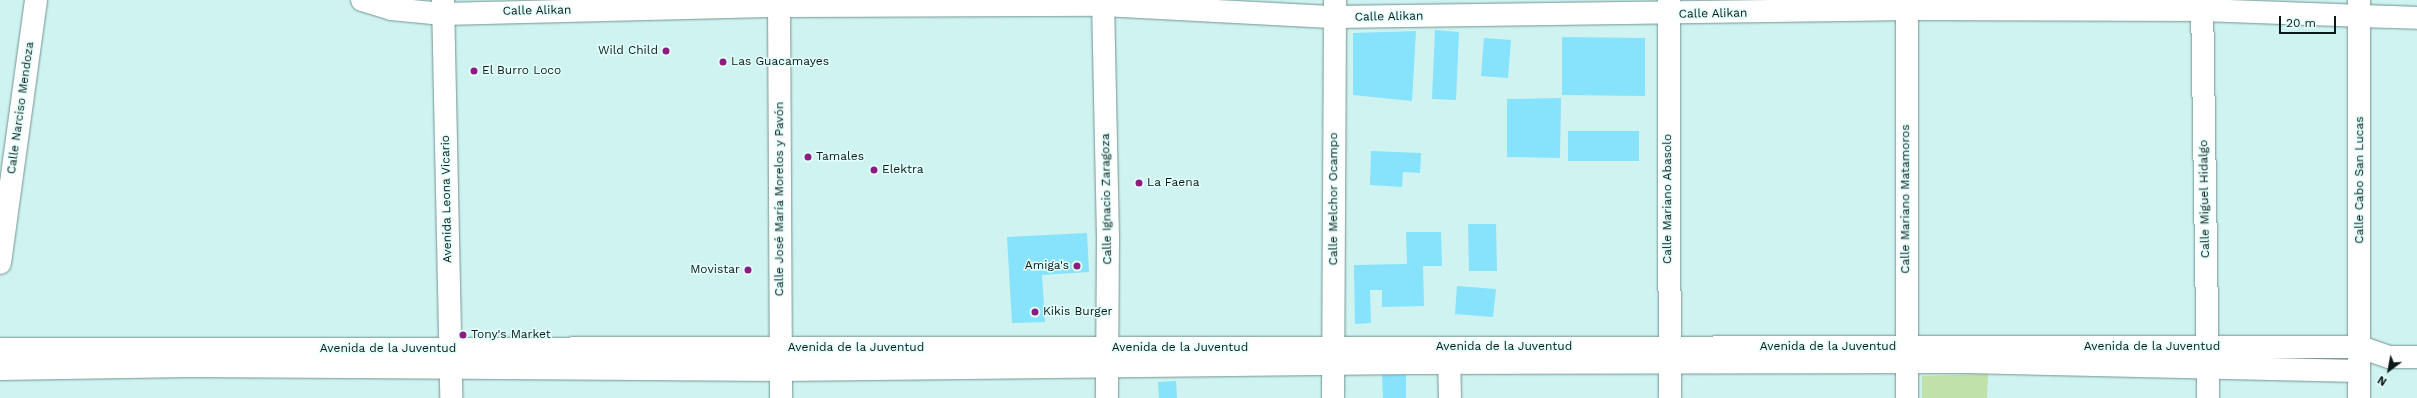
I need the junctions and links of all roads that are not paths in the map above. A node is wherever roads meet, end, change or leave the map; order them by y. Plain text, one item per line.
1 (36, 0) edge
2 (362, 0) edge
3 (1103, 2) edge
4 (779, 3) edge
5 (1907, 5) edge
6 (2202, 5) edge
7 (443, 7) edge
8 (1509, 8) edge
9 (1669, 8) edge
10 (1335, 9) edge
11 (2359, 9) edge
12 (2417, 18) edge
13 (0, 264) edge
14 (2208, 347) junction
15 (781, 348) junction
16 (0, 349) edge
17 (1449, 355) junction
18 (1669, 355) junction
19 (1906, 355) junction
20 (1333, 356) junction
21 (1107, 357) junction
22 (2417, 357) edge
23 (451, 359) junction
24 (2360, 359) junction
25 (0, 369) edge
26 (782, 370) junction
27 (2208, 370) junction
28 (451, 398) edge
29 (781, 398) edge
30 (1107, 398) edge
31 (1333, 398) edge
32 (1450, 398) edge
33 (1670, 398) edge
34 (1907, 398) edge
35 (2208, 398) edge
36 (2359, 398) edge

1 - 13 street, Calle Narciso Mendoza
2 - 7 street, Calle Alikan
3 - 4 street, Calle Alikan
3 - 10 street, Calle Alikan
3 - 21 street, Calle Ignacio Zaragoza
4 - 7 street, Calle Alikan
4 - 15 street, Calle José María Morelos y Pavón
5 - 6 street, Calle Alikan
5 - 9 street, Calle Alikan
5 - 19 street, Calle Mariano Matamoros
6 - 11 street, Calle Alikan
6 - 14 street, Calle Miguel Hidalgo
7 - 23 street, Avenida Leona Vicario
8 - 9 street, Calle Alikan
8 - 10 street, Calle Alikan
9 - 18 street, Calle Mariano Abasolo
10 - 20 street, Calle Melchor Ocampo
11 - 12 street, Calle Alikan
11 - 24 street, Calle Cabo San Lucas
14 - 19 street, Avenida de la Juventud
14 - 24 street, Avenida de la Juventud
14 - 27 street, Calle Miguel Hidalgo
15 - 21 street, Avenida de la Juventud
15 - 23 street, Avenida de la Juventud
15 - 26 street, Calle José María Morelos y Pavón
16 - 23 street, Avenida de la Juventud
17 - 18 street, Avenida de la Juventud
17 - 20 street, Avenida de la Juventud
17 - 32 street
18 - 19 street, Avenida de la Juventud
18 - 33 street, Calle Mariano Abasolo
19 - 27 street, Avenida de la Juventud
19 - 34 street, Calle Mariano Matamoros
20 - 21 street, Avenida de la Juventud
20 - 31 street, Calle Melchor Ocampo
21 - 26 street, Avenida de la Juventud
21 - 30 street, Calle Ignacio Zaragoza
22 - 24 street
23 - 25 street, Avenida de la Juventud
23 - 26 street, Avenida de la Juventud
23 - 28 street, Avenida Leona Vicario
24 - 27 street, Avenida de la Juventud
24 - 36 street, Calle Cabo San Lucas
26 - 29 street, Calle José María Morelos y Pavón
27 - 35 street, Calle Miguel Hidalgo

